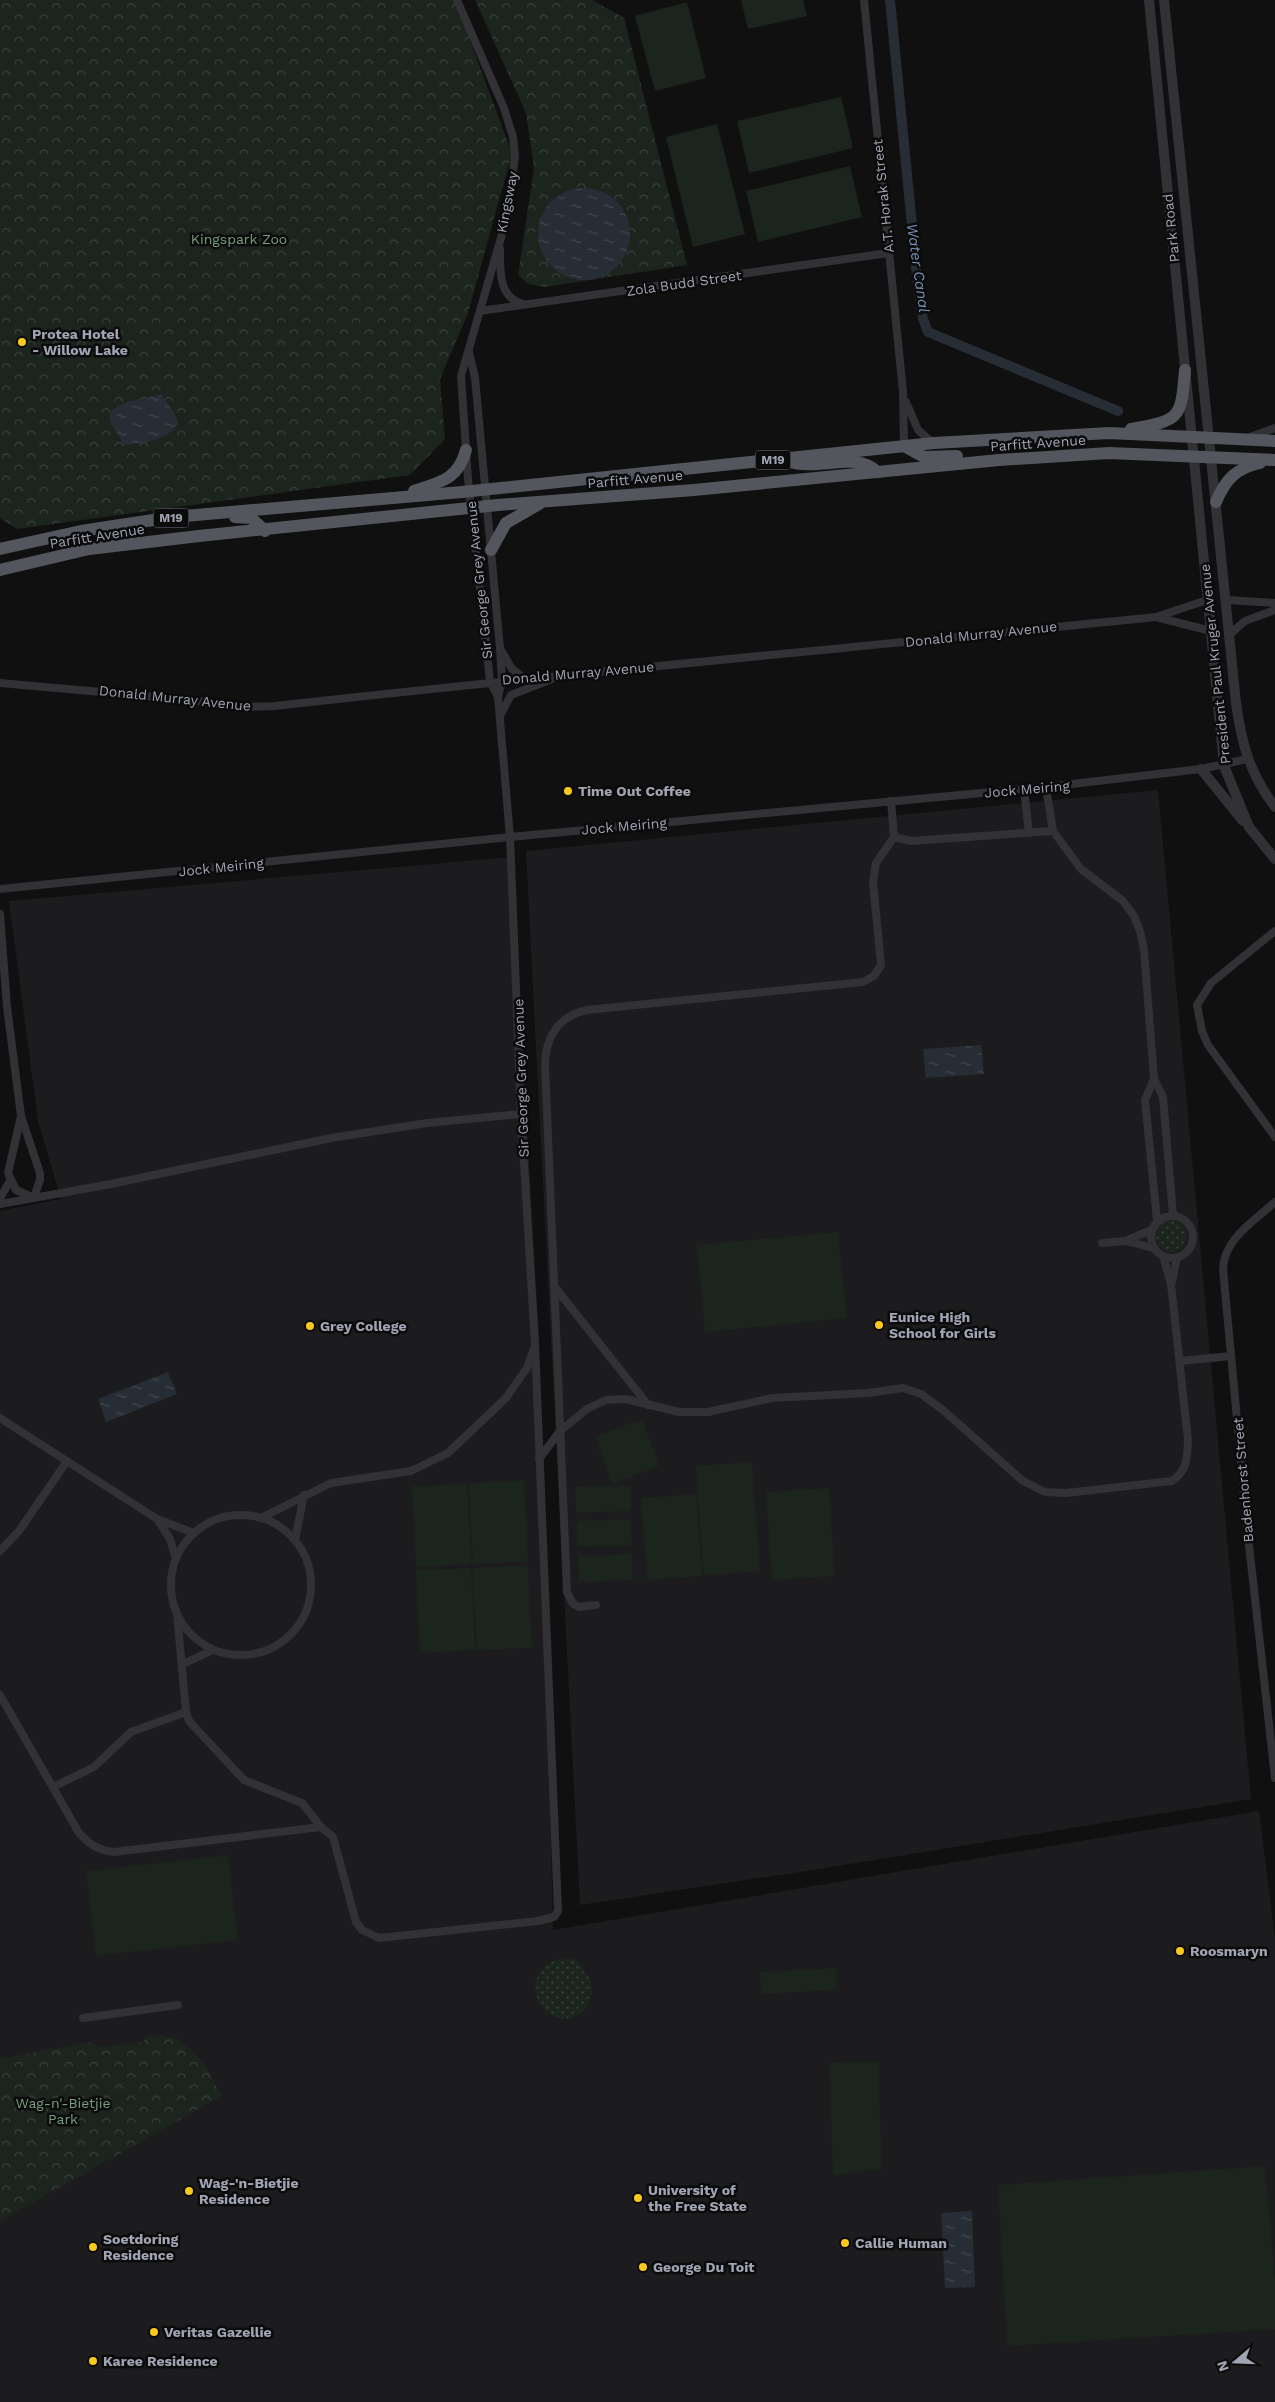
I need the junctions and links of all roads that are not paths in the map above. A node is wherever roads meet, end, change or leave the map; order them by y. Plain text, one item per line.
1 (458, 0) edge
2 (864, 0) edge
3 (1149, 0) edge
4 (1164, 0) edge
5 (500, 239) junction
6 (888, 252) junction
7 (526, 305) junction
8 (480, 311) junction
9 (469, 352) junction
10 (1185, 370) junction
11 (903, 392) junction
12 (1275, 428) edge
13 (1109, 433) junction
14 (1191, 437) junction
15 (1209, 438) junction
16 (1246, 439) junction
17 (1275, 441) edge
18 (934, 443) junction
19 (904, 446) junction
20 (466, 450) junction
21 (1035, 457) junction
22 (1193, 457) junction
23 (1211, 457) junction
24 (784, 458) junction
25 (1275, 460) edge
26 (877, 472) junction
27 (486, 489) junction
28 (469, 491) junction
29 (397, 497) junction
30 (544, 502) junction
31 (1216, 502) junction
32 (488, 507) junction
33 (471, 509) junction
34 (173, 518) junction
35 (265, 531) junction
36 (0, 543) edge
37 (18, 545) junction
38 (0, 549) edge
39 (491, 550) junction
40 (0, 570) edge
41 (1207, 600) junction
42 (1226, 600) junction
43 (1275, 603) edge
44 (1275, 610) edge
45 (1156, 617) junction
46 (1211, 631) junction
47 (1228, 636) junction
48 (500, 648) junction
49 (566, 674) junction
50 (524, 678) junction
51 (502, 680) junction
52 (490, 681) junction
53 (0, 683) edge
54 (498, 697) junction
55 (500, 716) junction
56 (1247, 759) junction
57 (1224, 766) junction
58 (1201, 769) junction
59 (1046, 787) junction
60 (1024, 789) junction
61 (891, 801) junction
62 (1275, 806) edge
63 (1248, 827) junction
64 (1053, 831) junction
65 (1029, 833) junction
66 (510, 837) junction
67 (894, 837) junction
68 (1275, 859) edge
69 (0, 889) edge
70 (0, 914) edge
71 (1275, 931) edge
72 (1154, 1079) junction
73 (522, 1114) junction
74 (21, 1116) junction
75 (1275, 1137) edge
76 (10, 1181) junction
77 (34, 1197) junction
78 (0, 1198) edge
79 (1275, 1202) edge
80 (0, 1204) edge
81 (1173, 1215) junction
82 (1157, 1220) junction
83 (1152, 1230) junction
84 (1126, 1241) junction
85 (1102, 1243) dead end
86 (1153, 1248) junction
87 (1163, 1256) junction
88 (1177, 1257) junction
89 (1171, 1284) junction
90 (554, 1286) junction
91 (535, 1344) junction
92 (1231, 1356) junction
93 (1180, 1361) junction
94 (648, 1405) junction
95 (0, 1418) edge
96 (560, 1431) junction
97 (539, 1459) junction
98 (67, 1461) junction
99 (304, 1496) junction
100 (262, 1518) junction
101 (157, 1519) junction
102 (194, 1533) junction
103 (295, 1540) junction
104 (0, 1551) edge
105 (176, 1559) junction
106 (596, 1605) dead end
107 (178, 1614) junction
108 (213, 1650) junction
109 (183, 1664) junction
110 (0, 1694) edge
111 (186, 1712) junction
112 (1275, 1778) edge
113 (53, 1787) junction
114 (321, 1827) junction
115 (178, 2005) dead end
116 (82, 2018) dead end

1 - 5 street, Kingsway
2 - 6 street, A.T. Horak Street
3 - 10 street, Park Road
4 - 15 street, Park Road
5 - 7 street
5 - 8 street, Kingsway
6 - 7 street, Zola Budd Street
6 - 11 street, A.T. Horak Street
7 - 8 street, Zola Budd Street
8 - 9 street, Kingsway
9 - 20 street, Kingsway
9 - 27 street, Kingsway
10 - 13 highway
10 - 14 street, Park Road
11 - 18 street, A.T. Horak Street
11 - 19 street, A.T. Horak Street
12 - 16 street, Parfitt Avenue
13 - 14 highway, Parfitt Avenue / M19
13 - 18 highway, Parfitt Avenue / M19
14 - 15 highway, Parfitt Avenue / M19
14 - 22 street, Park Road
15 - 16 highway, Parfitt Avenue / M19
15 - 23 street, President Paul Kruger Avenue
16 - 17 highway, Parfitt Avenue / M19
18 - 19 highway, Parfitt Avenue / M19
19 - 21 highway
19 - 24 highway, Parfitt Avenue / M19
20 - 28 street, Kingsway
20 - 29 highway
21 - 22 highway, Parfitt Avenue / M19
21 - 26 highway, Parfitt Avenue / M19
22 - 23 highway, Parfitt Avenue / M19
22 - 41 street, President Paul Kruger Avenue
23 - 25 highway, Parfitt Avenue / M19
23 - 31 street, President Paul Kruger Avenue
24 - 26 highway
24 - 27 highway, Parfitt Avenue / M19
25 - 31 highway
26 - 30 highway, Parfitt Avenue / M19
27 - 28 highway, Parfitt Avenue / M19
27 - 32 street, Sir George Grey Avenue
28 - 29 highway, Parfitt Avenue / M19
28 - 33 street, Sir George Grey Avenue
29 - 34 highway, Parfitt Avenue / M19
30 - 32 highway, Parfitt Avenue / M19
30 - 39 highway
31 - 42 street, President Paul Kruger Avenue
32 - 33 highway, Parfitt Avenue / M19
32 - 39 street, Sir George Grey Avenue
33 - 35 highway, Parfitt Avenue / M19
33 - 52 street, Sir George Grey Avenue
34 - 35 highway
34 - 37 highway, Parfitt Avenue / M19
35 - 40 highway, Parfitt Avenue / M19
36 - 37 highway
37 - 38 highway, Parfitt Avenue / M19
39 - 48 street, Sir George Grey Avenue
41 - 45 street, Donald Murray Avenue
41 - 46 street, President Paul Kruger Avenue
42 - 43 street
42 - 47 street, President Paul Kruger Avenue
44 - 47 street
45 - 46 street, Donald Murray Avenue
45 - 49 street, Donald Murray Avenue
46 - 57 street, President Paul Kruger Avenue
47 - 56 street, President Paul Kruger Avenue
48 - 50 street
48 - 51 street, Sir George Grey Avenue
49 - 50 street, Donald Murray Avenue
49 - 55 street
50 - 51 street, Donald Murray Avenue
51 - 52 street, Donald Murray Avenue
51 - 54 street, Sir George Grey Avenue
52 - 53 street, Donald Murray Avenue
52 - 54 street, Sir George Grey Avenue
54 - 55 street, Sir George Grey Avenue
55 - 66 street, Sir George Grey Avenue
56 - 57 street, Jock Meiring
56 - 62 street, President Paul Kruger Avenue
57 - 58 street, Jock Meiring
57 - 63 street, President Paul Kruger Avenue
58 - 59 street, Jock Meiring
58 - 63 street
59 - 60 street, Jock Meiring
59 - 64 street
60 - 61 street, Jock Meiring
60 - 65 street
61 - 66 street, Jock Meiring
61 - 67 street
63 - 68 street, President Paul Kruger Avenue
64 - 65 street
64 - 72 street
65 - 67 street
66 - 69 street, Jock Meiring
66 - 73 street, Sir George Grey Avenue
67 - 90 street
70 - 74 street
71 - 75 street
72 - 81 street
72 - 82 street
73 - 77 street
73 - 91 street, Sir George Grey Avenue
74 - 76 street
74 - 77 street
76 - 77 street
76 - 78 street
77 - 80 street
79 - 92 street, Badenhorst Street
81 - 82 street
81 - 88 street
82 - 83 street
83 - 84 street
83 - 86 street
84 - 85 street
84 - 86 street
86 - 87 street
87 - 88 street
87 - 89 street
88 - 89 street
89 - 93 street
90 - 94 street
90 - 96 street
91 - 97 street, Sir George Grey Avenue
91 - 99 street
92 - 93 street
92 - 112 street, Badenhorst Street
93 - 94 street
94 - 96 street
95 - 98 street
96 - 97 street
96 - 106 street
97 - 114 street, Sir George Grey Avenue
98 - 101 street
98 - 104 street
99 - 100 street
99 - 103 street
100 - 102 street
100 - 103 street
101 - 102 street
101 - 105 street
102 - 105 street
103 - 108 street
105 - 107 street
107 - 108 street
107 - 109 street
108 - 109 street
109 - 111 street
110 - 113 street
111 - 113 street
111 - 114 street
113 - 114 street
115 - 116 street

